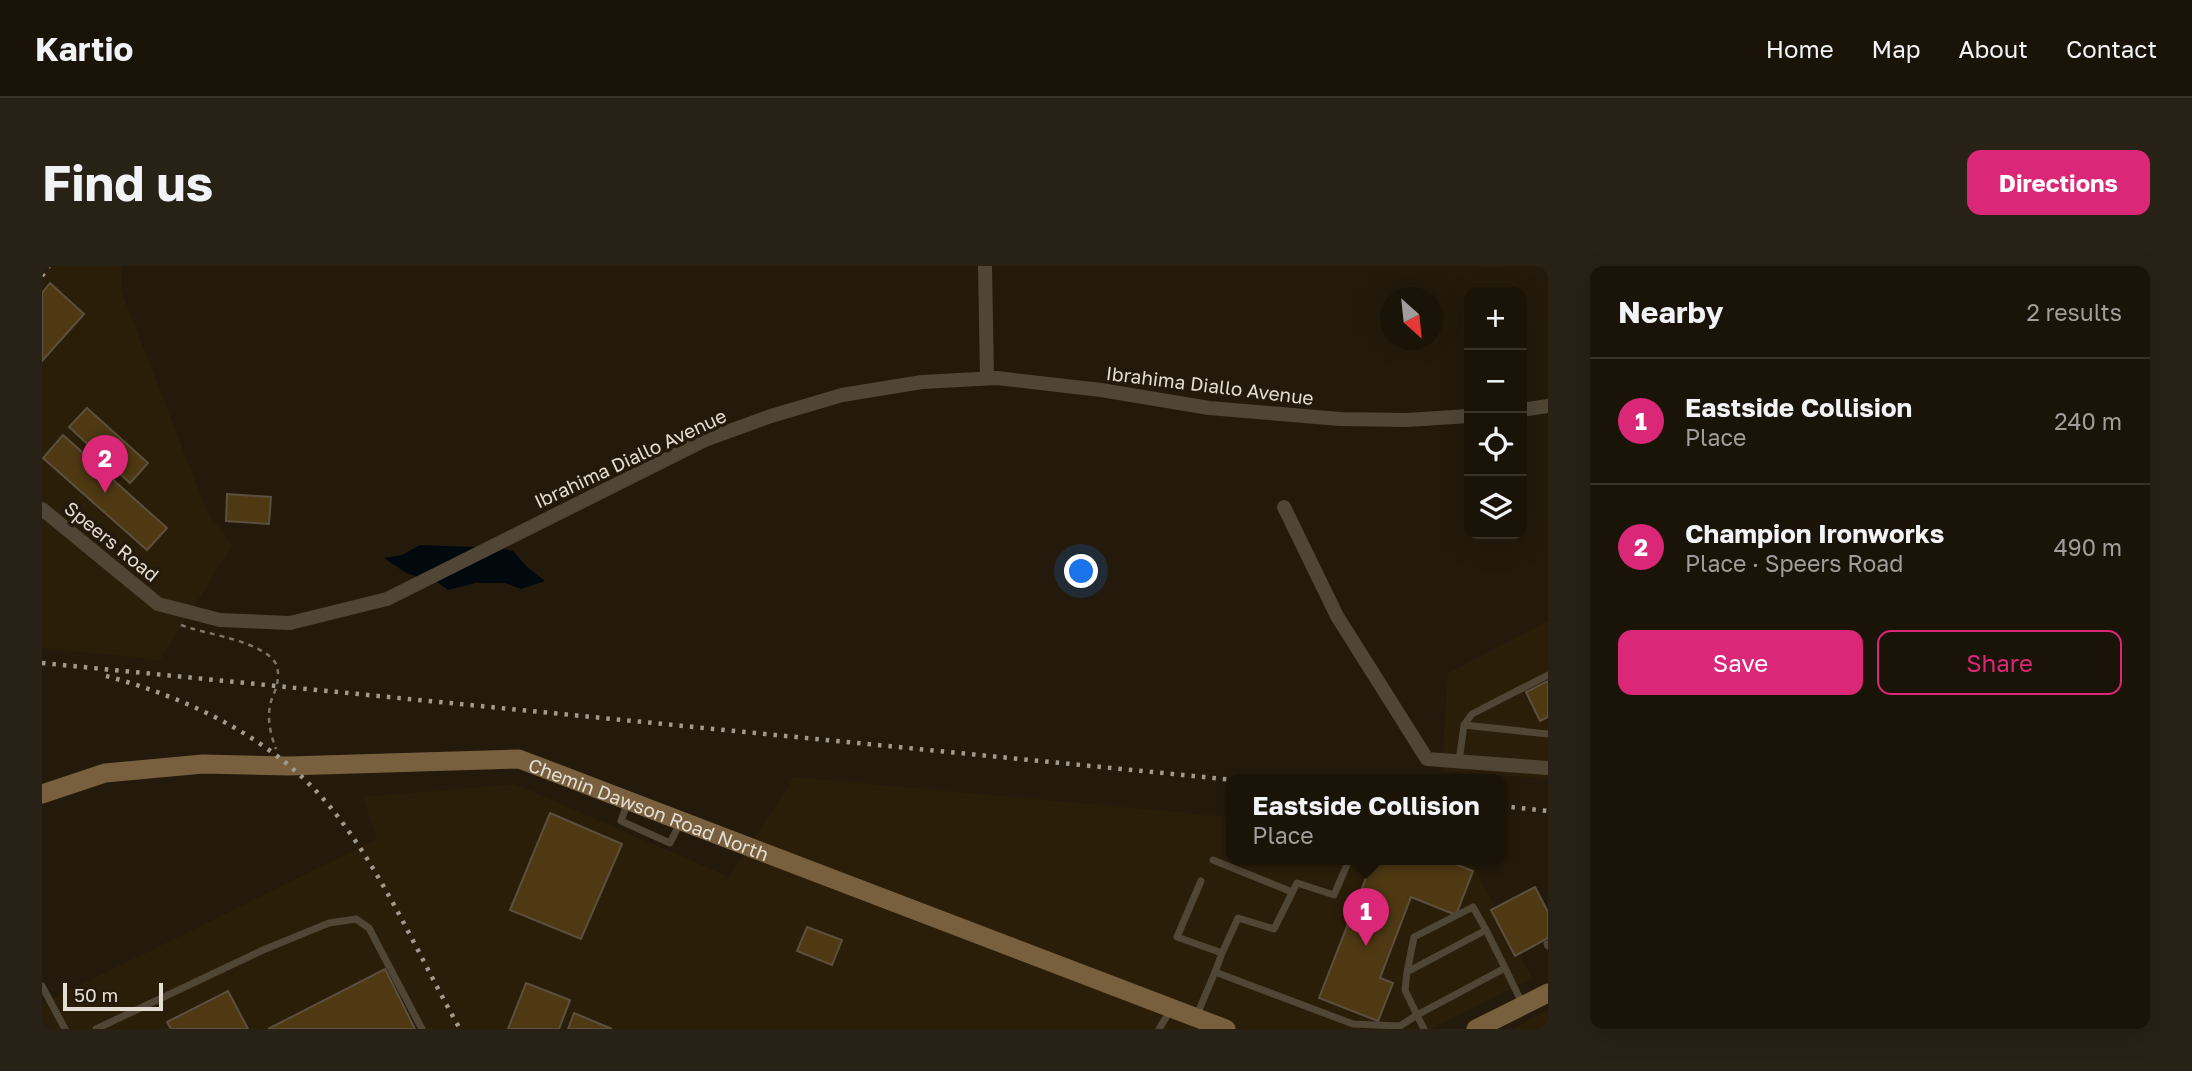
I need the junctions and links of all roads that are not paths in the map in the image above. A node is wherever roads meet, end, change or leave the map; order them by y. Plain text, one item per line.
1 (985, 266) edge
2 (987, 378) junction
3 (1548, 406) edge
4 (1527, 409) edge
5 (1464, 416) edge
6 (1284, 507) dead end
7 (42, 509) edge
8 (158, 604) joint
9 (1548, 676) edge
10 (1464, 725) junction
11 (1548, 734) edge
12 (1459, 761) junction
13 (1548, 768) edge
14 (42, 794) edge
15 (1213, 860) dead end
16 (1347, 865) edge
17 (1201, 881) dead end
18 (1292, 892) junction
19 (1486, 930) junction
20 (1222, 953) junction
21 (1505, 968) junction
22 (1215, 972) junction
23 (1407, 972) junction
24 (42, 986) edge
25 (1548, 993) edge
26 (1171, 1008) junction
27 (1417, 1015) junction
28 (1516, 1015) edge
29 (1196, 1017) junction
30 (115, 1026) edge
31 (65, 1029) edge
32 (96, 1029) edge
33 (422, 1029) edge
34 (1159, 1029) edge
35 (1226, 1029) edge
36 (1424, 1029) edge
37 (1476, 1029) edge

1 - 2 street
2 - 5 street, Ibrahima Diallo Avenue
2 - 8 street, Ibrahima Diallo Avenue
3 - 4 street
6 - 12 street
7 - 8 street, Speers Road
9 - 10 lane
10 - 11 lane
10 - 12 lane
12 - 13 street
14 - 26 street, Chemin Dawson Road North
15 - 18 lane
16 - 18 lane
17 - 20 lane
18 - 20 lane
19 - 21 lane
19 - 23 lane
19 - 23 lane
20 - 22 lane
21 - 27 lane
21 - 28 lane
22 - 27 lane
22 - 29 lane
23 - 27 lane
24 - 31 lane
25 - 28 street
26 - 29 street, Chemin Dawson Road North
26 - 34 lane
27 - 36 lane
28 - 37 street
29 - 35 street, Chemin Dawson Road North
30 - 32 lane
30 - 33 lane

